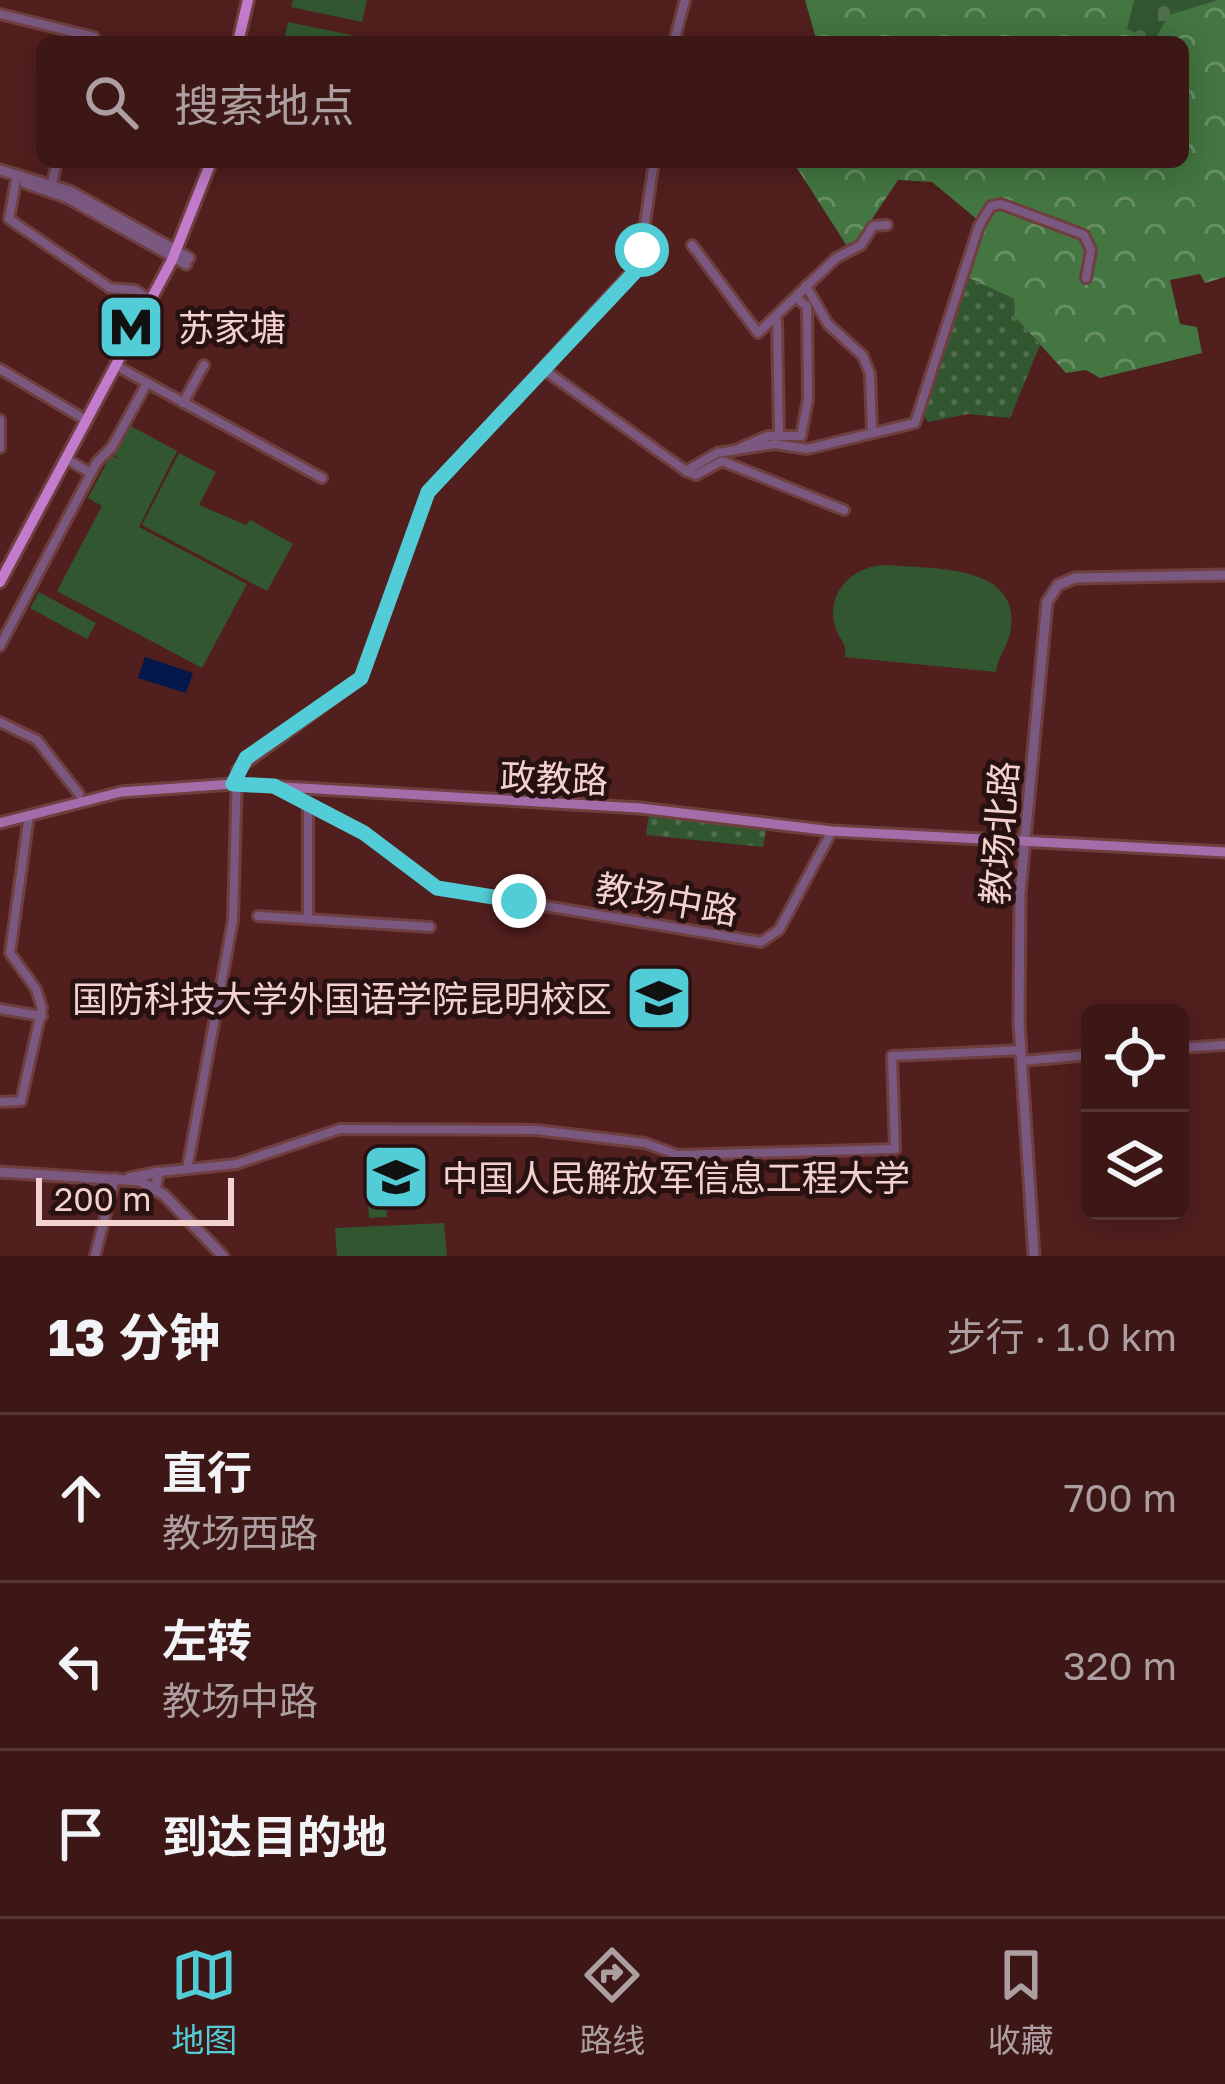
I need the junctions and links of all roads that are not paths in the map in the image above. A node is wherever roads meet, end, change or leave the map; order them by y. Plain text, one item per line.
1 (248, 0) edge
2 (685, 0) edge
3 (0, 14) edge
4 (90, 36) edge
5 (239, 36) edge
6 (676, 36) edge
7 (56, 168) edge
8 (209, 168) edge
9 (654, 168) edge
10 (0, 174) edge
11 (16, 178) junction
12 (52, 184) junction
13 (887, 225) dead end
14 (692, 245) dead end
15 (175, 254) junction
16 (187, 261) dead end
17 (1086, 278) dead end
18 (806, 286) junction
19 (797, 298) junction
20 (150, 300) junction
21 (777, 319) junction
22 (204, 364) dead end
23 (122, 369) dead end
24 (543, 369) junction
25 (1, 372) edge
26 (147, 383) junction
27 (183, 403) junction
28 (0, 420) edge
29 (86, 420) junction
30 (872, 431) junction
31 (779, 436) junction
32 (0, 448) edge
33 (740, 449) junction
34 (65, 459) junction
35 (686, 471) junction
36 (91, 473) junction
37 (322, 478) dead end
38 (844, 510) dead end
39 (1225, 575) edge
40 (0, 582) edge
41 (0, 646) edge
42 (0, 722) edge
43 (233, 784) junction
44 (274, 786) junction
45 (327, 790) junction
46 (79, 794) dead end
47 (308, 805) junction
48 (29, 814) junction
49 (326, 814) junction
50 (0, 823) edge
51 (832, 831) junction
52 (1022, 841) junction
53 (1225, 851) edge
54 (258, 916) dead end
55 (308, 918) junction
56 (430, 928) dead end
57 (0, 1009) edge
58 (42, 1016) junction
59 (1225, 1045) edge
60 (1189, 1047) edge
61 (1021, 1055) junction
62 (1081, 1055) edge
63 (0, 1102) edge
64 (187, 1169) junction
65 (0, 1172) edge
66 (160, 1172) junction
67 (115, 1178) junction
68 (128, 1178) junction
69 (155, 1188) junction
70 (95, 1256) edge
71 (223, 1256) edge
72 (1034, 1256) edge

1 - 5 main road
2 - 6 street
3 - 4 street
7 - 12 street
8 - 15 main road
9 - 24 street
10 - 11 street
11 - 12 street
11 - 15 street
11 - 20 street
12 - 15 street
13 - 18 street
14 - 21 street
15 - 16 street
15 - 20 main road
17 - 30 street
18 - 19 street
18 - 30 street
19 - 21 street
19 - 31 street
20 - 29 main road
21 - 31 street
22 - 27 street
23 - 26 street
24 - 35 street
24 - 43 street
25 - 29 street
26 - 27 street
26 - 36 street
27 - 37 street
28 - 32 street
29 - 34 main road
30 - 33 street
31 - 33 street
33 - 35 street
34 - 36 street
34 - 40 main road
35 - 38 street
36 - 41 street
39 - 52 street, 教场北路
42 - 46 street
43 - 44 main road, 教场中路
43 - 48 main road, 教场中路
43 - 64 street
44 - 45 main road, 政教路
44 - 47 street, 教场中路
45 - 49 street
45 - 51 main road, 政教路
47 - 49 street, 教场中路
47 - 55 street
48 - 50 main road, 教场中路
48 - 58 street
49 - 51 street, 教场中路
51 - 52 main road
52 - 53 main road
52 - 61 street, 教场北路
54 - 55 street
55 - 56 street
57 - 58 street
58 - 63 street
59 - 60 street
61 - 62 street
61 - 64 street
61 - 72 street, 教场北路
64 - 66 street
65 - 67 street
66 - 68 street
66 - 69 street
67 - 68 street
67 - 70 street
68 - 69 street
69 - 71 street

